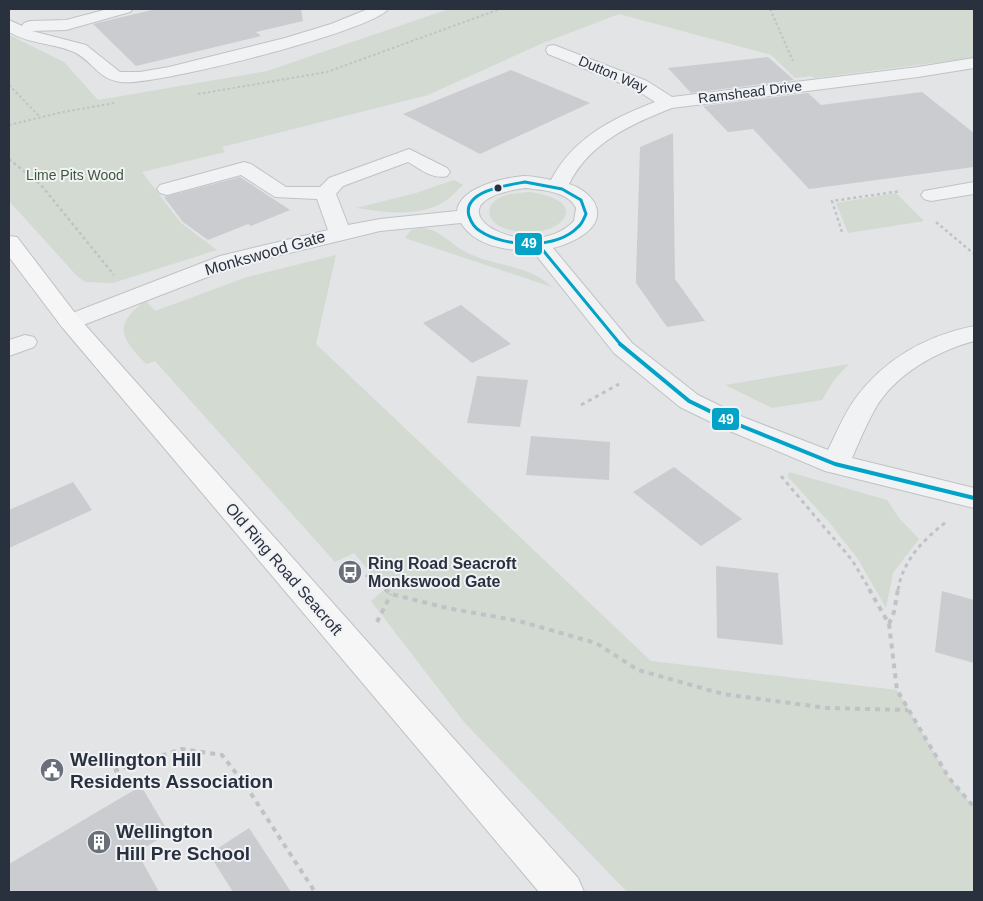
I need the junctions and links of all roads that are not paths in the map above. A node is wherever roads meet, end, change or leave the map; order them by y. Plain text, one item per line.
1 (25, 9) edge
2 (124, 9) edge
3 (380, 9) edge
4 (88, 14) edge
5 (9, 23) edge
6 (67, 45) junction
7 (554, 50) dead end
8 (974, 63) edge
9 (669, 103) junction
10 (440, 172) dead end
11 (557, 186) junction
12 (167, 188) dead end
13 (974, 188) edge
14 (326, 193) junction
15 (931, 195) road end
16 (468, 216) junction
17 (340, 233) junction
18 (9, 242) edge
19 (537, 243) junction
20 (70, 322) junction
21 (974, 333) edge
22 (835, 464) junction
23 (974, 498) edge
24 (564, 892) edge

1 - 4 street
2 - 4 street
3 - 6 street
4 - 5 street
4 - 6 street
5 - 6 street
7 - 9 street, Dutton Way
8 - 9 street, Ramshead Drive
9 - 11 street, Ramshead Drive
10 - 14 street
11 - 16 street
11 - 19 street
12 - 14 street
13 - 15 street
14 - 17 street
16 - 17 street, Monkswood Gate
16 - 19 street
17 - 20 street, Monkswood Gate
18 - 20 main road, Old Ring Road Seacroft
19 - 22 street
20 - 24 main road, Old Ring Road Seacroft
21 - 22 street
22 - 23 street

